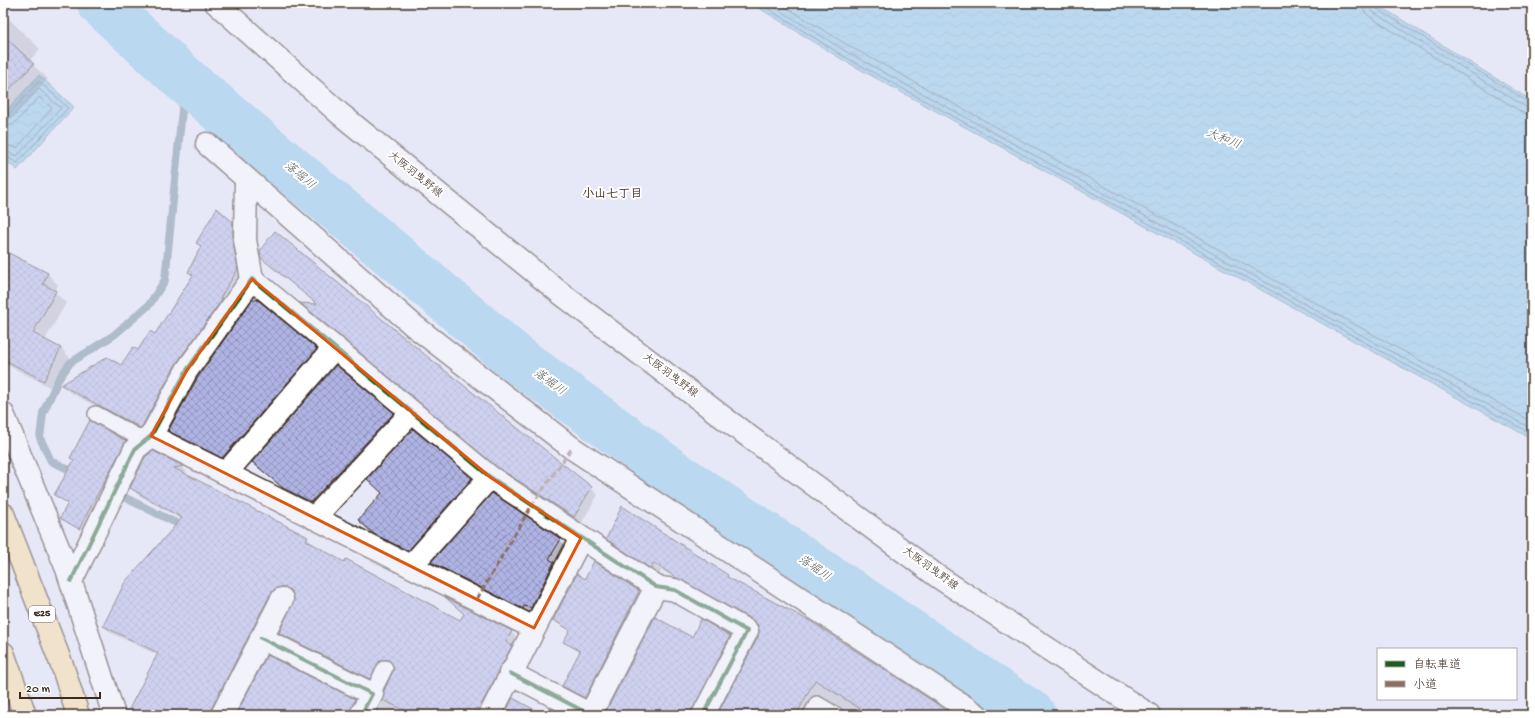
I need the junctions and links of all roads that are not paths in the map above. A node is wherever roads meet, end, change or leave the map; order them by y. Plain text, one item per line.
1 (216, 3) edge
2 (207, 144) dead end
3 (246, 179) junction
4 (252, 278) junction
5 (335, 347) junction
6 (412, 412) junction
7 (3, 414) edge
8 (96, 414) dead end
9 (148, 439) junction
10 (226, 473) junction
11 (490, 477) junction
12 (3, 514) edge
13 (314, 518) junction
14 (582, 538) junction
15 (411, 566) junction
16 (71, 581) junction
17 (656, 587) junction
18 (282, 599) dead end
19 (534, 628) junction
20 (261, 638) junction
21 (3, 653) edge
22 (385, 668) dead end
23 (510, 674) junction
24 (372, 694) junction
25 (1139, 711) edge
26 (25, 715) edge
27 (78, 715) edge
28 (114, 715) edge
29 (222, 715) edge
30 (361, 715) edge
31 (490, 715) edge
32 (591, 715) edge
33 (703, 715) edge
34 (811, 715) edge
35 (836, 715) edge
36 (977, 715) edge

1 - 25 street, 大阪羽曳野線
2 - 3 street
3 - 4 street
3 - 36 street
4 - 5 street
4 - 9 street
5 - 6 street
5 - 10 street
6 - 11 street
6 - 13 street
7 - 16 street
8 - 9 lane
9 - 10 street
9 - 16 street
10 - 13 street
11 - 14 street
11 - 15 street
12 - 27 highway, E25
13 - 15 street
14 - 17 street
14 - 19 street
15 - 19 street
16 - 28 street
17 - 32 street
17 - 33 street
18 - 20 street
19 - 23 street
20 - 24 street
20 - 29 street
21 - 26 highway
22 - 24 lane
23 - 31 street
23 - 32 street
24 - 30 street
34 - 35 lane

